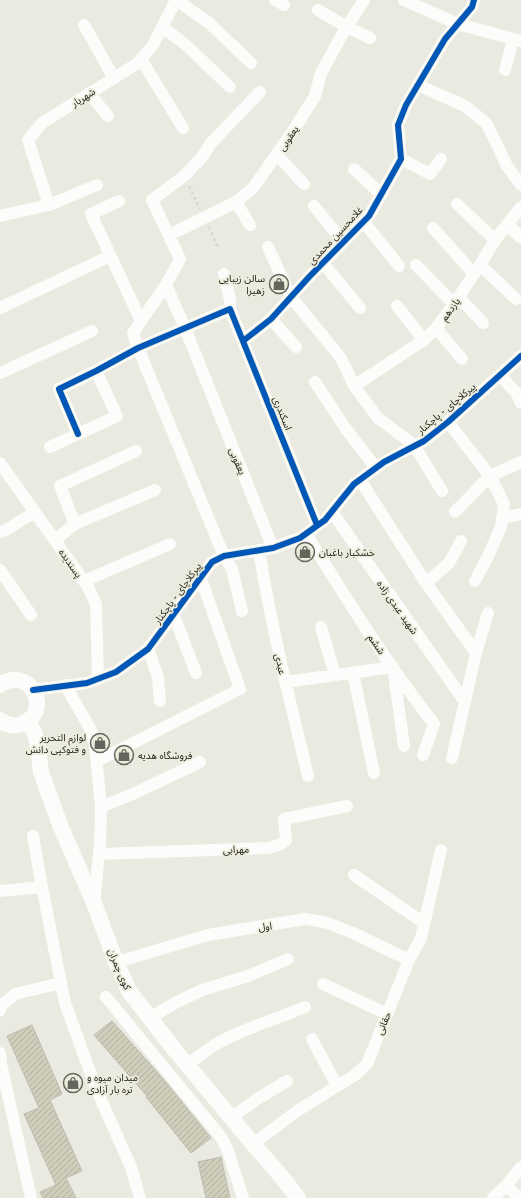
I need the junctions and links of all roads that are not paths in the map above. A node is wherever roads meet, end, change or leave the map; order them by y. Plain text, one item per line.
1 (176, 0) edge
2 (364, 0) edge
3 (404, 0) edge
4 (474, 0) edge
5 (318, 10) dead end
6 (458, 24) junction
7 (84, 25) dead end
8 (162, 27) junction
9 (347, 27) junction
10 (370, 38) dead end
11 (517, 40) edge
12 (141, 59) junction
13 (251, 63) dead end
14 (505, 70) dead end
15 (114, 78) junction
16 (418, 85) junction
17 (230, 87) dead end
18 (89, 92) junction
19 (260, 92) dead end
20 (108, 116) dead end
21 (183, 128) dead end
22 (277, 155) junction
23 (401, 159) junction
24 (441, 159) dead end
25 (354, 169) dead end
26 (304, 184) dead end
27 (97, 185) dead end
28 (521, 185) edge
29 (381, 194) junction
30 (119, 201) dead end
31 (236, 202) junction
32 (457, 204) dead end
33 (50, 205) junction
34 (314, 206) dead end
35 (521, 207) edge
36 (0, 216) edge
37 (363, 221) junction
38 (507, 224) junction
39 (250, 225) dead end
40 (432, 228) dead end
41 (169, 235) junction
42 (521, 238) edge
43 (495, 240) junction
44 (343, 242) junction
45 (268, 247) dead end
46 (110, 256) junction
47 (322, 263) junction
48 (416, 265) dead end
49 (399, 266) dead end
50 (477, 269) junction
51 (224, 274) dead end
52 (166, 285) junction
53 (291, 298) junction
54 (516, 299) dead end
55 (456, 300) junction
56 (397, 306) dead end
57 (0, 308) edge
58 (360, 308) dead end
59 (230, 309) junction
60 (271, 319) junction
61 (140, 320) junction
62 (483, 323) dead end
63 (185, 328) junction
64 (436, 328) junction
65 (92, 331) dead end
66 (424, 340) junction
67 (243, 341) junction
68 (296, 347) dead end
69 (138, 348) junction
70 (521, 356) edge
71 (462, 359) dead end
72 (96, 371) junction
73 (0, 373) edge
74 (500, 375) junction
75 (315, 382) dead end
76 (354, 386) junction
77 (521, 403) edge
78 (448, 422) junction
79 (78, 434) junction
80 (414, 445) junction
81 (50, 447) dead end
82 (136, 451) dead end
83 (521, 462) edge
84 (0, 463) edge
85 (376, 468) junction
86 (490, 476) junction
87 (5, 479) edge
88 (360, 480) junction
89 (155, 490) dead end
90 (442, 491) dead end
91 (35, 512) junction
92 (332, 512) junction
93 (455, 512) dead end
94 (521, 514) edge
95 (502, 518) junction
96 (75, 524) junction
97 (318, 525) junction
98 (0, 532) edge
99 (306, 534) junction
100 (55, 540) junction
101 (461, 541) dead end
102 (170, 544) dead end
103 (273, 548) junction
104 (259, 550) junction
105 (224, 556) junction
106 (0, 570) edge
107 (200, 576) junction
108 (84, 581) junction
109 (475, 581) dead end
110 (426, 583) junction
111 (242, 611) dead end
112 (488, 613) dead end
113 (173, 614) junction
114 (30, 615) dead end
115 (321, 627) dead end
116 (148, 649) junction
117 (476, 653) junction
118 (393, 668) junction
119 (196, 673) dead end
120 (353, 673) junction
121 (335, 675) junction
122 (98, 679) junction
123 (285, 682) junction
124 (3, 683) edge
125 (65, 685) junction
126 (33, 690) junction
127 (160, 701) dead end
128 (465, 702) junction
129 (27, 721) junction
130 (1, 722) edge
131 (404, 746) dead end
132 (423, 754) dead end
133 (452, 758) dead end
134 (97, 761) junction
135 (200, 762) dead end
136 (374, 773) dead end
137 (308, 776) dead end
138 (347, 806) dead end
139 (101, 807) junction
140 (33, 836) dead end
141 (441, 850) dead end
142 (99, 854) junction
143 (354, 875) dead end
144 (42, 887) junction
145 (0, 891) edge
146 (94, 903) junction
147 (424, 923) junction
148 (288, 959) dead end
149 (409, 960) junction
150 (116, 962) junction
151 (61, 982) junction
152 (323, 984) dead end
153 (106, 997) dead end
154 (305, 1007) dead end
155 (0, 1010) edge
156 (387, 1014) junction
157 (150, 1018) junction
158 (312, 1039) dead end
159 (0, 1053) edge
160 (187, 1065) junction
161 (288, 1081) dead end
162 (337, 1086) junction
163 (232, 1118) junction
164 (253, 1144) junction
165 (521, 1167) edge
166 (506, 1186) junction
167 (31, 1198) edge
168 (140, 1198) edge
169 (243, 1198) edge
170 (298, 1198) edge
171 (493, 1198) edge
172 (520, 1198) edge

1 - 8 street, شهریار
1 - 13 street
2 - 9 street, یعقوبی
3 - 6 street
4 - 6 street
5 - 9 street
6 - 11 street
6 - 16 street
7 - 15 street
8 - 12 street, شهریار
8 - 17 street
9 - 10 street
9 - 22 street, یعقوبی
11 - 14 street
12 - 15 street, شهریار
12 - 21 street
15 - 18 street, شهریار
16 - 23 street
16 - 28 street
18 - 20 street
18 - 33 street, شهریار
19 - 41 street
22 - 26 street
22 - 31 street, یعقوبی
23 - 24 street
23 - 29 street, غلامحسین محمدی
25 - 29 street
27 - 33 street
29 - 37 street, غلامحسین محمدی
30 - 46 street
31 - 39 street
31 - 41 street, یعقوبی
32 - 43 street
33 - 36 street
34 - 44 street
35 - 38 street, یازدهم
37 - 44 street, غلامحسین محمدی
37 - 49 street
38 - 42 street
38 - 43 street, یازدهم
40 - 50 street
41 - 52 street
43 - 50 street, یازدهم
44 - 47 street, غلامحسین محمدی
45 - 53 street
46 - 57 street
46 - 61 street
47 - 53 street, غلامحسین محمدی
47 - 58 street
48 - 55 street
50 - 54 street
50 - 55 street, یازدهم
51 - 59 street, اسکندری
52 - 61 street
52 - 63 street, یعقوبی
53 - 60 street, غلامحسین محمدی
53 - 76 street
55 - 62 street
55 - 64 street, یازدهم
56 - 66 street
59 - 63 street
59 - 67 street, اسکندری
60 - 67 street, غلامحسین محمدی
60 - 68 street
61 - 69 street
63 - 69 street
63 - 103 street, یعقوبی
64 - 66 street, یازدهم
64 - 71 street
65 - 73 street
66 - 76 street, یازدهم
67 - 97 street, اسکندری
69 - 72 street
69 - 105 street
70 - 74 street, پیرکلاچای - پاچکنار
72 - 79 street
72 - 79 street
74 - 77 street
74 - 78 street, پیرکلاچای - پاچکنار
75 - 85 street
76 - 80 street
78 - 80 street, پیرکلاچای - پاچکنار
78 - 86 street
79 - 81 street
80 - 85 street, پیرکلاچای - پاچکنار
80 - 90 street
82 - 96 street
83 - 86 street
84 - 87 street, پسندیده
85 - 88 street, پیرکلاچای - پاچکنار
86 - 93 street
86 - 95 street
87 - 91 street, پسندیده
88 - 92 street, پیرکلاچای - پاچکنار
88 - 110 street
89 - 96 street
91 - 98 street
91 - 100 street, پسندیده
92 - 97 street, پیرکلاچای - پاچکنار
92 - 128 street, شهید عبدی زاده
94 - 95 street
95 - 109 street
96 - 100 street
97 - 99 street, پیرکلاچای - پاچکنار
99 - 103 street, پیرکلاچای - پاچکنار
99 - 118 street, ششم
100 - 108 street, پسندیده
101 - 110 street
102 - 108 street
103 - 104 street, پیرکلاچای - پاچکنار
104 - 105 street, پیرکلاچای - پاچکنار
104 - 123 street, عبدی
105 - 107 street, پیرکلاچای - پاچکنار
105 - 111 street
106 - 114 street
107 - 113 street, پیرکلاچای - پاچکنار
107 - 134 street
108 - 122 street, پسندیده
110 - 117 street
112 - 117 street
113 - 116 street, پیرکلاچای - پاچکنار
113 - 119 street
115 - 121 street
116 - 122 street, پیرکلاچای - پاچکنار
116 - 127 street
117 - 128 street
118 - 120 street
118 - 131 street
118 - 132 street, ششم
120 - 121 street
120 - 136 street
121 - 123 street
122 - 125 street, پیرکلاچای - پاچکنار
123 - 137 street, عبدی
124 - 126 main road
125 - 126 street, پیرکلاچای - پاچکنار
125 - 134 street
126 - 129 main road
128 - 133 street
129 - 130 main road
129 - 146 main road, کوی چمران
134 - 139 street
135 - 139 street
138 - 142 street, مهرابی
139 - 142 street
140 - 144 street
141 - 147 street, حقانی
142 - 146 street
143 - 147 street
144 - 145 street
144 - 151 street
146 - 150 main road, کوی چمران
147 - 149 street, حقانی
148 - 157 street
149 - 150 street, اول
149 - 156 street, حقانی
150 - 157 main road, کوی چمران
151 - 155 street
151 - 168 street
152 - 156 street
153 - 169 street
154 - 160 street
156 - 162 street, حقانی
157 - 160 main road, کوی چمران
158 - 162 street
159 - 167 street
160 - 163 main road, کوی چمران
161 - 163 street
162 - 164 street, حقانی
163 - 164 main road, کوی چمران
164 - 170 main road, کوی چمران
165 - 166 street
166 - 171 street
166 - 172 street

